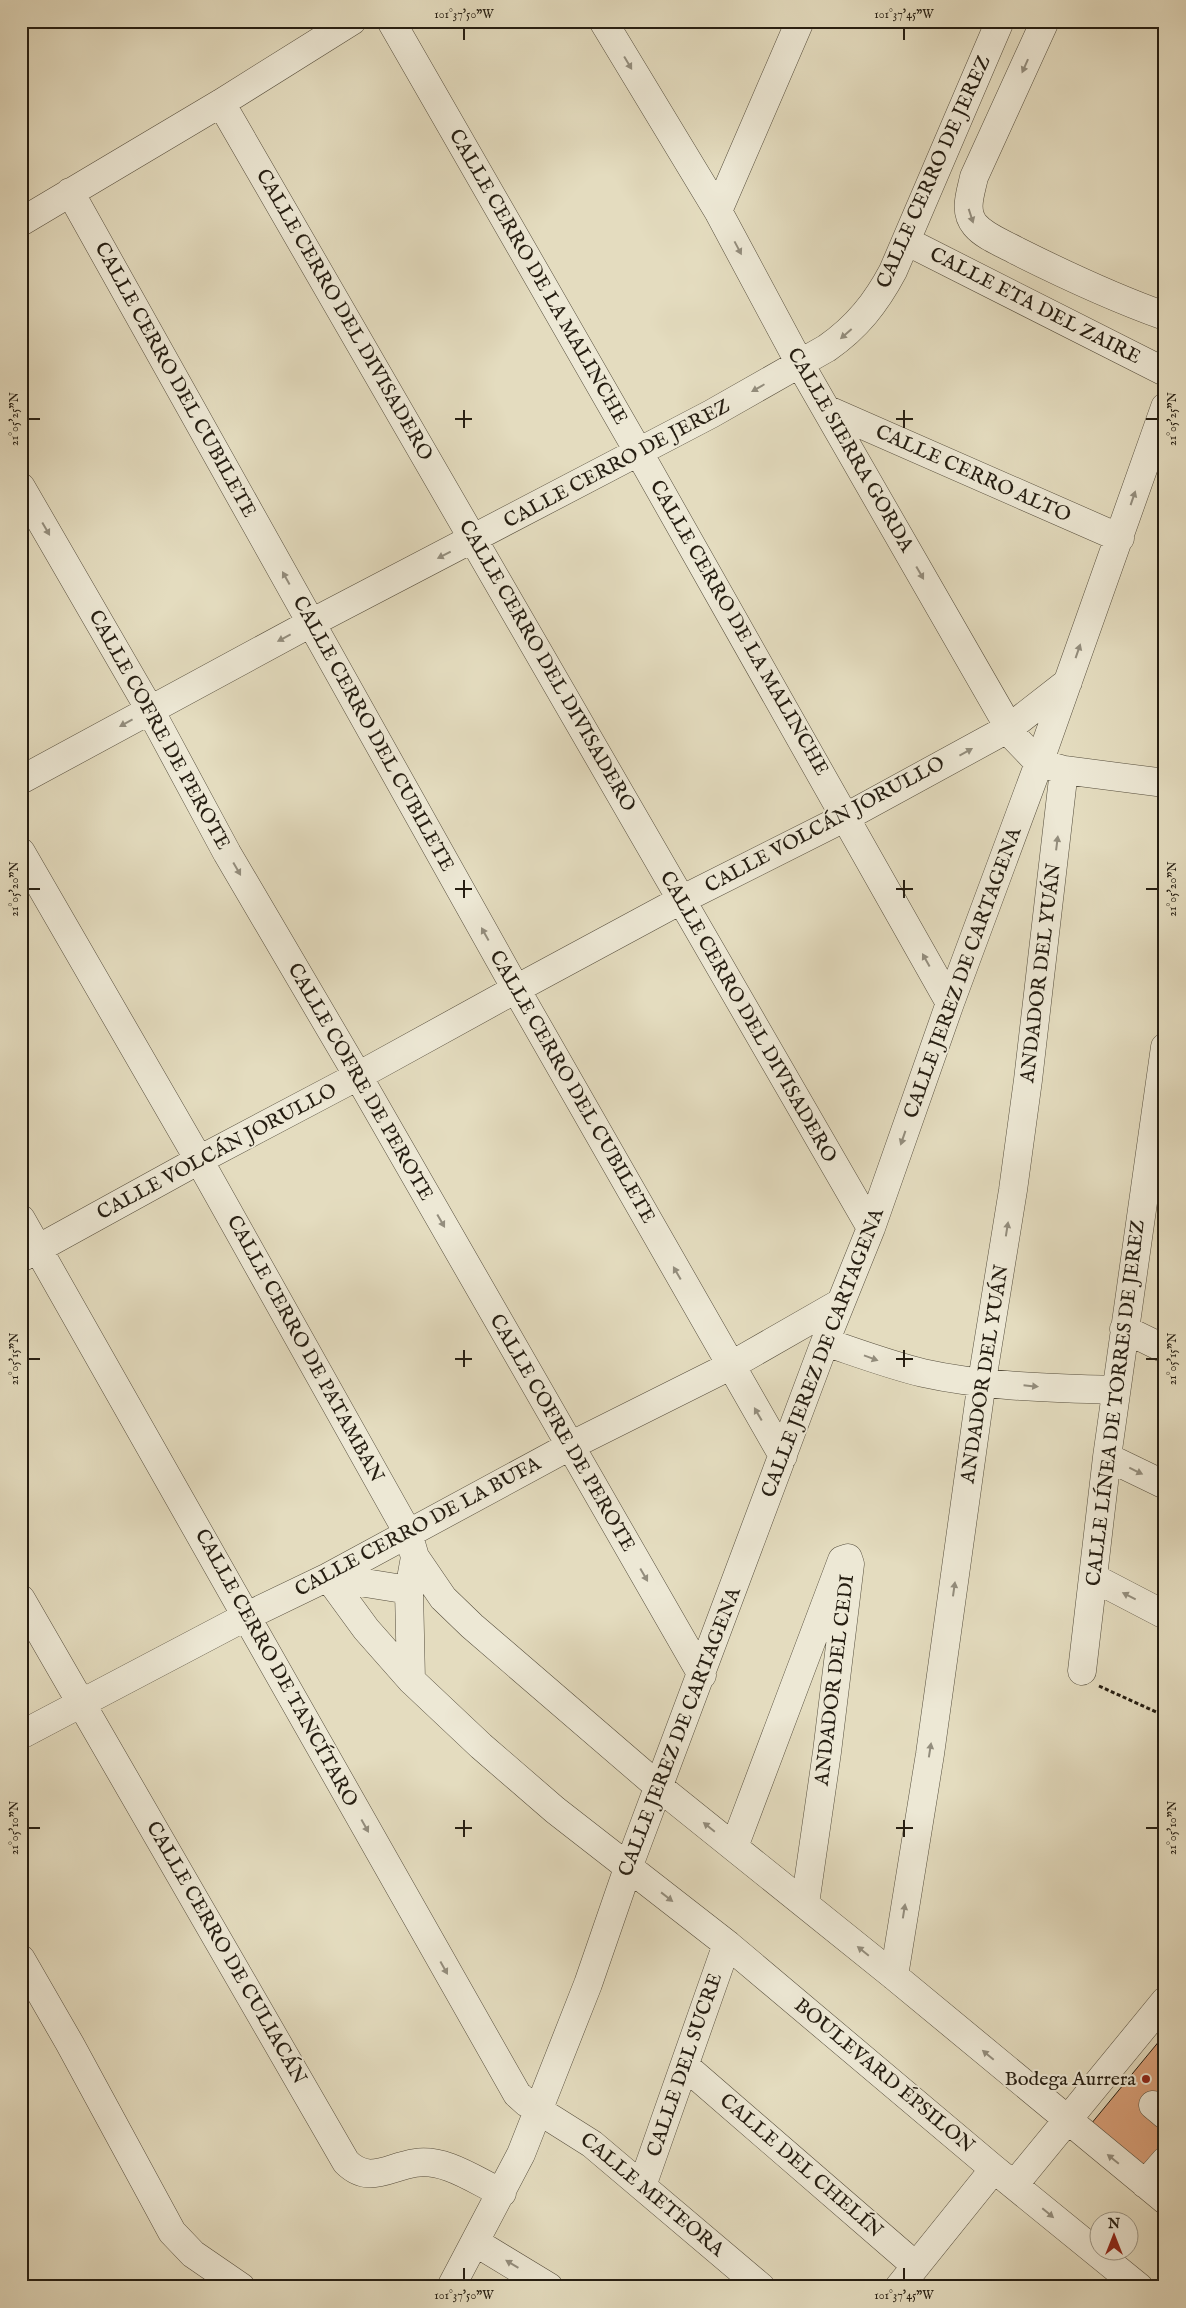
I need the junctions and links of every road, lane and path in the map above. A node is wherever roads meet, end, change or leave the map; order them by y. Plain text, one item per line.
1 (352, 21) edge
2 (391, 21) edge
3 (603, 21) edge
4 (800, 21) edge
5 (1000, 21) edge
6 (1045, 21) edge
7 (222, 103) junction
8 (70, 192) junction
9 (718, 211) junction
10 (21, 222) edge
11 (906, 241) junction
12 (1165, 316) edge
13 (800, 364) junction
14 (1165, 372) edge
15 (1165, 407) edge
16 (826, 409) junction
17 (638, 451) junction
18 (21, 487) edge
19 (1120, 538) junction
20 (475, 539) junction
21 (311, 623) junction
22 (1068, 682) junction
23 (150, 710) junction
24 (1009, 728) junction
25 (1051, 766) junction
26 (21, 780) edge
27 (1165, 783) edge
28 (846, 817) junction
29 (21, 852) edge
30 (680, 900) junction
31 (516, 988) junction
32 (950, 1003) junction
33 (1163, 1064) edge
34 (358, 1076) junction
35 (199, 1160) junction
36 (1154, 1207) edge
37 (21, 1219) edge
38 (871, 1228) junction
39 (30, 1254) edge
40 (840, 1303) junction
41 (1124, 1329) junction
42 (825, 1342) junction
43 (1165, 1349) edge
44 (730, 1366) junction
45 (982, 1381) junction
46 (1116, 1390) junction
47 (570, 1446) junction
48 (783, 1456) junction
49 (1107, 1457) junction
50 (1165, 1485) edge
51 (411, 1545) junction
52 (328, 1578) junction
53 (1094, 1578) junction
54 (409, 1590) junction
55 (21, 1599) edge
56 (1165, 1615) edge
57 (247, 1616) junction
58 (1082, 1671) joint
59 (702, 1675) junction
60 (411, 1680) junction
61 (80, 1703) junction
62 (1165, 1716) edge
63 (21, 1735) edge
64 (659, 1787) junction
65 (734, 1847) junction
66 (628, 1868) junction
67 (805, 1904) junction
68 (728, 1944) junction
69 (21, 1959) edge
70 (894, 1976) junction
71 (1165, 2001) edge
72 (685, 2066) junction
73 (539, 2110) junction
74 (1066, 2120) junction
75 (1165, 2161) edge
76 (1004, 2177) junction
77 (642, 2186) junction
78 (1155, 2192) edge
79 (502, 2194) junction
80 (475, 2242) junction
81 (908, 2276) edge
82 (241, 2287) edge
83 (452, 2287) edge
84 (549, 2287) edge
85 (761, 2287) edge
86 (1139, 2287) edge

1 - 7 street
2 - 17 street, CALLE CERRO DE LA MALINCHE
3 -> 9 street, CALLE SIERRA GORDA
4 - 9 street
5 - 11 street, CALLE CERRO DE JEREZ
6 -> 12 street
7 - 8 street
7 - 20 street, CALLE CERRO DEL DIVISADERO
8 - 10 street
21 -> 8 street, CALLE CERRO DEL CUBILETE
9 -> 13 street, CALLE SIERRA GORDA
11 -> 13 street, CALLE CERRO DE JEREZ
11 - 14 street, CALLE ETA DEL ZAIRE
13 - 16 street, CALLE SIERRA GORDA
13 -> 17 street, CALLE CERRO DE JEREZ
19 -> 15 street, CALLE JEREZ DE CARTAGENA
16 - 19 street, CALLE CERRO ALTO
16 -> 24 street, CALLE SIERRA GORDA
17 - 20 street, CALLE CERRO DE JEREZ
17 - 28 street, CALLE CERRO DE LA MALINCHE
18 -> 23 street, CALLE COFRE DE PEROTE
22 -> 19 street, CALLE JEREZ DE CARTAGENA
20 -> 21 street, CALLE CERRO DE JEREZ
20 - 30 street, CALLE CERRO DEL DIVISADERO
21 -> 23 street, CALLE CERRO DE JEREZ
31 -> 21 street, CALLE CERRO DEL CUBILETE
22 - 24 street, CALLE VOLCÁN JORULLO
22 - 25 street, CALLE JEREZ DE CARTAGENA
23 -> 26 street, CALLE CERRO DE JEREZ
23 -> 34 street, CALLE COFRE DE PEROTE
24 - 25 street, CALLE SIERRA GORDA
28 -> 24 street, CALLE VOLCÁN JORULLO
25 - 27 street
25 - 32 street, CALLE JEREZ DE CARTAGENA
45 -> 25 street, ANDADOR DEL YUÁN
28 - 30 street, CALLE VOLCÁN JORULLO
32 -> 28 street, CALLE CERRO DE LA MALINCHE
29 - 35 street, CALLE CERRO DE PATAMBAN
30 - 31 street, CALLE VOLCÁN JORULLO
30 - 38 street, CALLE CERRO DEL DIVISADERO
31 - 34 street, CALLE VOLCÁN JORULLO
44 -> 31 street, CALLE CERRO DEL CUBILETE
32 -> 38 street, CALLE JEREZ DE CARTAGENA
33 - 36 street, CALLE LÍNEA DE TORRES DE JEREZ
34 - 35 street, CALLE VOLCÁN JORULLO
34 -> 47 street, CALLE COFRE DE PEROTE
35 - 39 street, CALLE VOLCÁN JORULLO
35 - 51 street, CALLE CERRO DE PATAMBAN
36 - 41 street, CALLE LÍNEA DE TORRES DE JEREZ
37 - 39 street, CALLE CERRO DE TANCÍTARO
38 - 40 street, CALLE JEREZ DE CARTAGENA
39 - 57 street, CALLE CERRO DE TANCÍTARO
40 - 42 street, CALLE JEREZ DE CARTAGENA
40 - 44 street, CALLE CERRO DE LA BUFA
41 - 43 street
41 - 46 street, CALLE LÍNEA DE TORRES DE JEREZ
42 -> 45 street
42 - 48 street, CALLE JEREZ DE CARTAGENA
44 - 47 street, CALLE CERRO DE LA BUFA
48 -> 44 street, CALLE CERRO DEL CUBILETE
45 -> 46 street
70 -> 45 street, ANDADOR DEL YUÁN
46 - 49 street, CALLE LÍNEA DE TORRES DE JEREZ
47 - 51 street, CALLE CERRO DE LA BUFA
47 -> 59 street, CALLE COFRE DE PEROTE
48 - 59 street, CALLE JEREZ DE CARTAGENA
49 -> 50 street
49 - 53 street, CALLE LÍNEA DE TORRES DE JEREZ
51 - 52 street, CALLE CERRO DE LA BUFA
51 - 54 street
51 - 64 street, CALLE CERRO DE PATAMBAN
52 - 54 street
52 - 57 street, CALLE CERRO DE LA BUFA
52 - 60 street, BOULEVARD ÉPSILON
56 -> 53 street
53 - 58 street, CALLE LÍNEA DE TORRES DE JEREZ
54 - 60 street
55 - 61 street, CALLE CERRO DE CULIACÁN
57 - 61 street, CALLE CERRO DE LA BUFA
57 -> 73 street, CALLE CERRO DE TANCÍTARO
58 - 62 path
59 - 64 street, CALLE JEREZ DE CARTAGENA
60 - 66 street, BOULEVARD ÉPSILON
61 - 63 street, CALLE CERRO DE LA BUFA
61 - 79 street, CALLE CERRO DE CULIACÁN
65 -> 64 street
64 - 66 street, CALLE JEREZ DE CARTAGENA
65 - 67 street
65 - 67 street, ANDADOR DEL CEDI
66 -> 68 street, BOULEVARD ÉPSILON
66 - 73 street, CALLE JEREZ DE CARTAGENA
70 -> 67 street
68 - 72 street, CALLE DEL SUCRE
68 - 76 street, BOULEVARD ÉPSILON
69 - 82 street
74 -> 70 street
71 - 74 street
72 - 77 street, CALLE DEL SUCRE
72 - 81 street, CALLE DEL CHELÍN
73 - 77 street, CALLE METEORA
73 - 79 street, CALLE JEREZ DE CARTAGENA
74 - 76 street
78 -> 74 street
75 - 78 street
76 - 81 street
76 -> 86 street, BOULEVARD ÉPSILON
77 - 85 street, CALLE METEORA
79 - 80 street, CALLE JEREZ DE CARTAGENA
80 - 83 street, CALLE JEREZ DE CARTAGENA
84 -> 80 street

